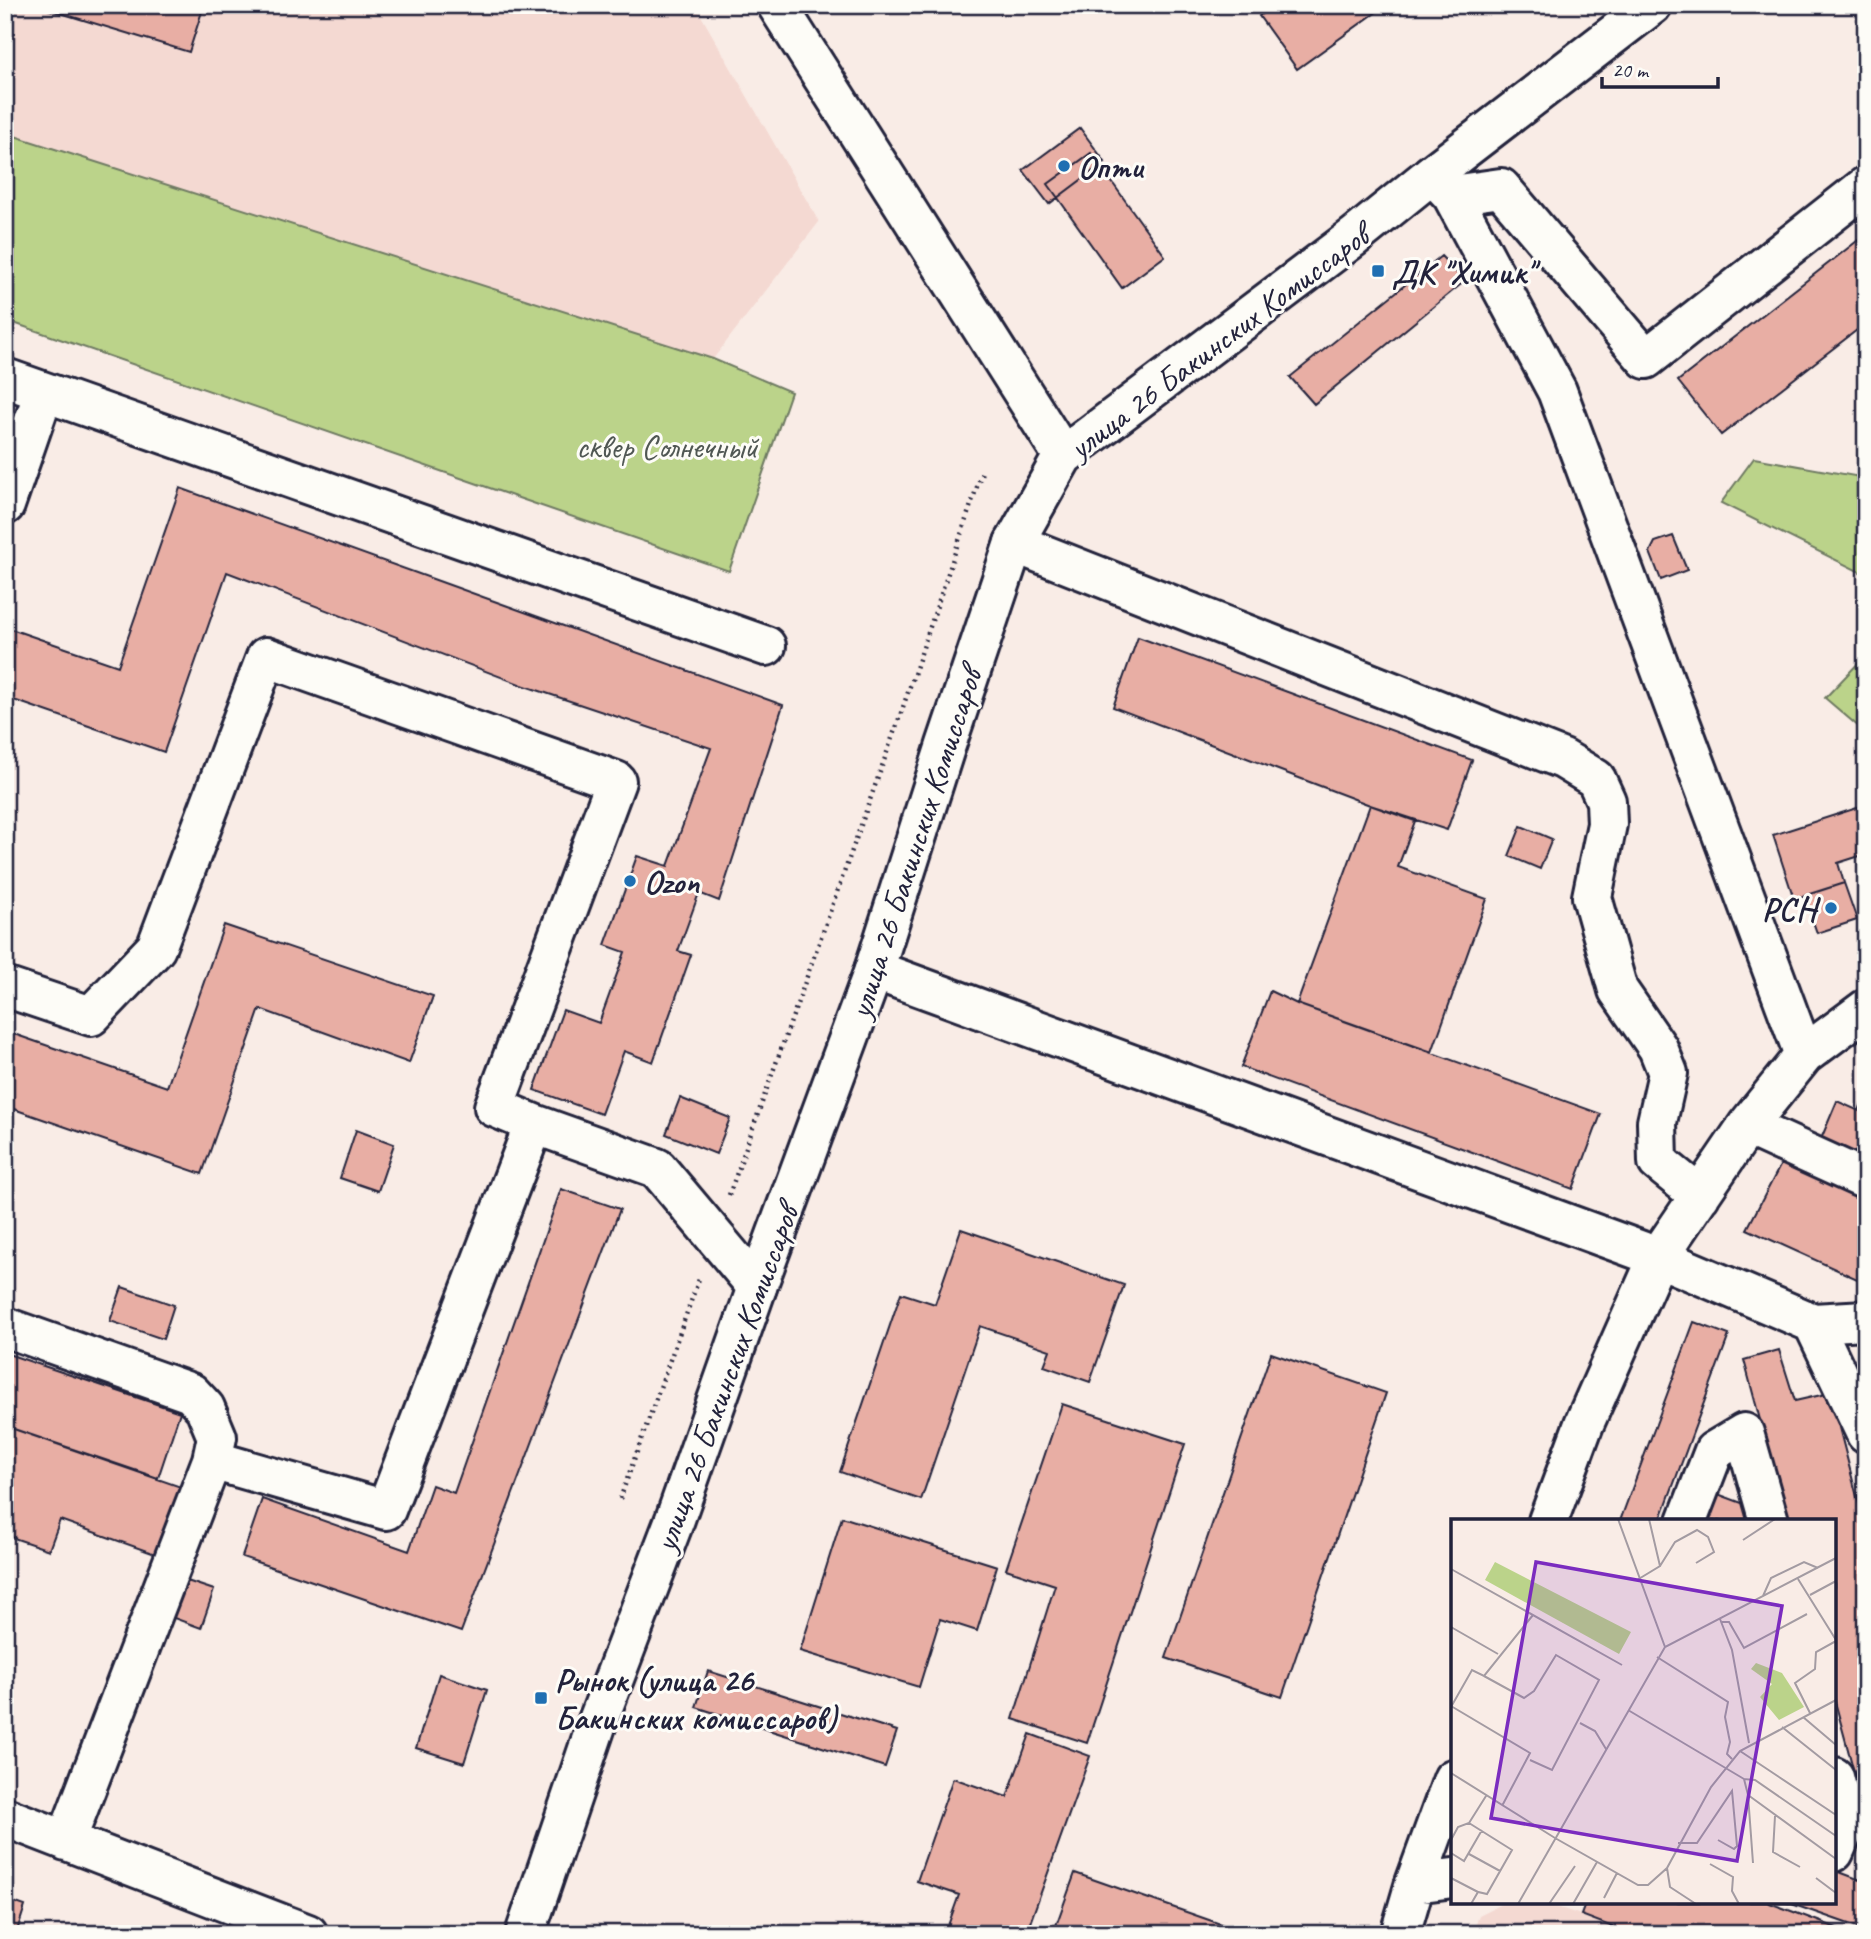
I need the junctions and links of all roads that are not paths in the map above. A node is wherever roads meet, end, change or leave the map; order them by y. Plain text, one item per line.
1 (777, 5) edge
2 (1652, 5) edge
3 (1442, 184) junction
4 (1866, 186) edge
5 (5, 378) edge
6 (44, 392) junction
7 (1063, 456) junction
8 (5, 505) edge
9 (1014, 543) junction
10 (766, 646) dead end
11 (874, 970) junction
12 (5, 987) edge
13 (1866, 1009) edge
14 (1804, 1055) junction
15 (534, 1124) junction
16 (1747, 1126) junction
17 (1866, 1180) edge
18 (1700, 1196) junction
19 (1658, 1257) junction
20 (757, 1287) junction
21 (1866, 1320) edge
22 (1812, 1323) junction
23 (5, 1327) edge
24 (1866, 1434) edge
25 (212, 1460) junction
26 (1549, 1519) edge
27 (1688, 1519) edge
28 (1768, 1519) edge
29 (1451, 1784) edge
30 (1836, 1785) edge
31 (5, 1818) edge
32 (66, 1841) junction
33 (1836, 1848) edge
34 (1451, 1878) edge
35 (1415, 1883) junction
36 (308, 1934) edge
37 (525, 1934) edge
38 (1400, 1934) edge

1 - 7 main road
2 - 3 main road, улица 26 Бакинских Комиссаров
3 - 4 main road
3 - 7 main road, улица 26 Бакинских Комиссаров
3 - 14 main road
5 - 6 main road
6 - 8 main road
6 - 10 main road
7 - 9 main road, улица 26 Бакинских Комиссаров
9 - 11 main road, улица 26 Бакинских Комиссаров
9 - 18 main road
11 - 19 main road
11 - 20 main road, улица 26 Бакинских Комиссаров
12 - 15 main road
13 - 14 main road
14 - 16 main road
15 - 20 main road
15 - 25 main road
16 - 17 main road
16 - 18 main road
18 - 19 main road
19 - 22 main road
19 - 26 main road
20 - 37 main road, улица 26 Бакинских Комиссаров
21 - 22 main road
22 - 24 main road
23 - 25 main road
25 - 32 main road
27 - 28 main road
29 - 35 main road
30 - 33 main road
31 - 32 main road
32 - 36 main road
34 - 35 main road
35 - 38 main road

